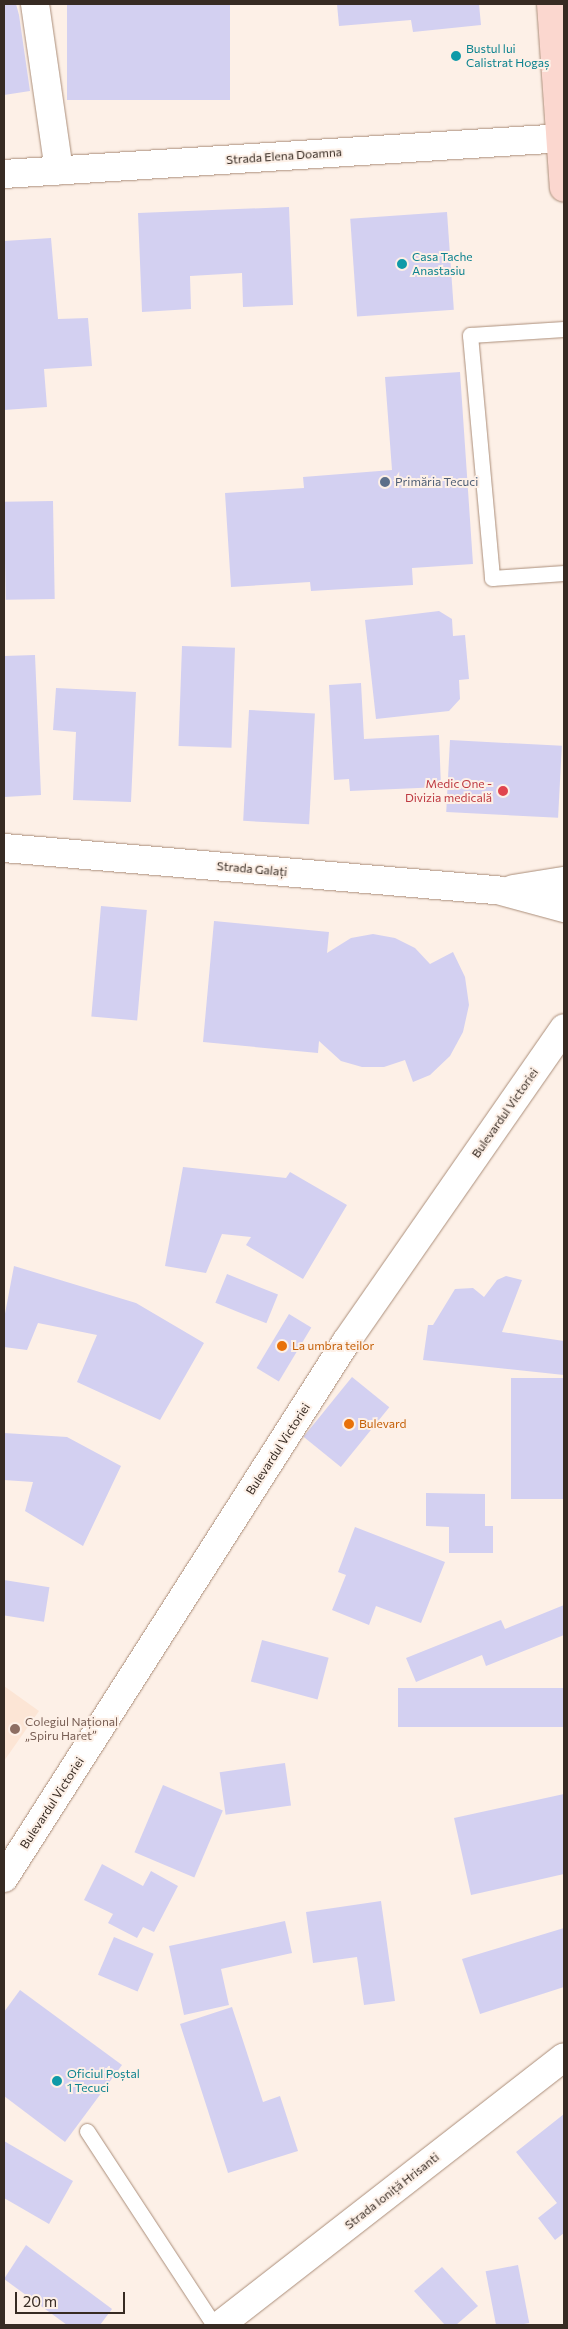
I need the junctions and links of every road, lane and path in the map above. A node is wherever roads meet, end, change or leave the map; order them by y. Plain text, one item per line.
1 (35, 4) edge
2 (551, 4) edge
3 (562, 138) edge
4 (58, 170) junction
5 (4, 174) edge
6 (564, 188) edge
7 (564, 330) edge
8 (564, 573) edge
9 (4, 848) edge
10 (564, 881) edge
11 (501, 891) junction
12 (564, 908) edge
13 (564, 1028) edge
14 (4, 1878) edge
15 (564, 2057) edge
16 (88, 2131) dead end
17 (214, 2325) edge
18 (220, 2325) edge

1 - 4 street
2 - 3 main road
3 - 4 street, Strada Elena Doamna
3 - 6 main road
4 - 5 street, Strada Elena Doamna
7 - 8 lane
9 - 11 street, Strada Galați
10 - 11 street, Strada Galați
11 - 12 street, Strada Galați
13 - 14 street, Bulevardul Victoriei
15 - 18 street, Strada Ioniță Hrisanti
16 - 17 lane

